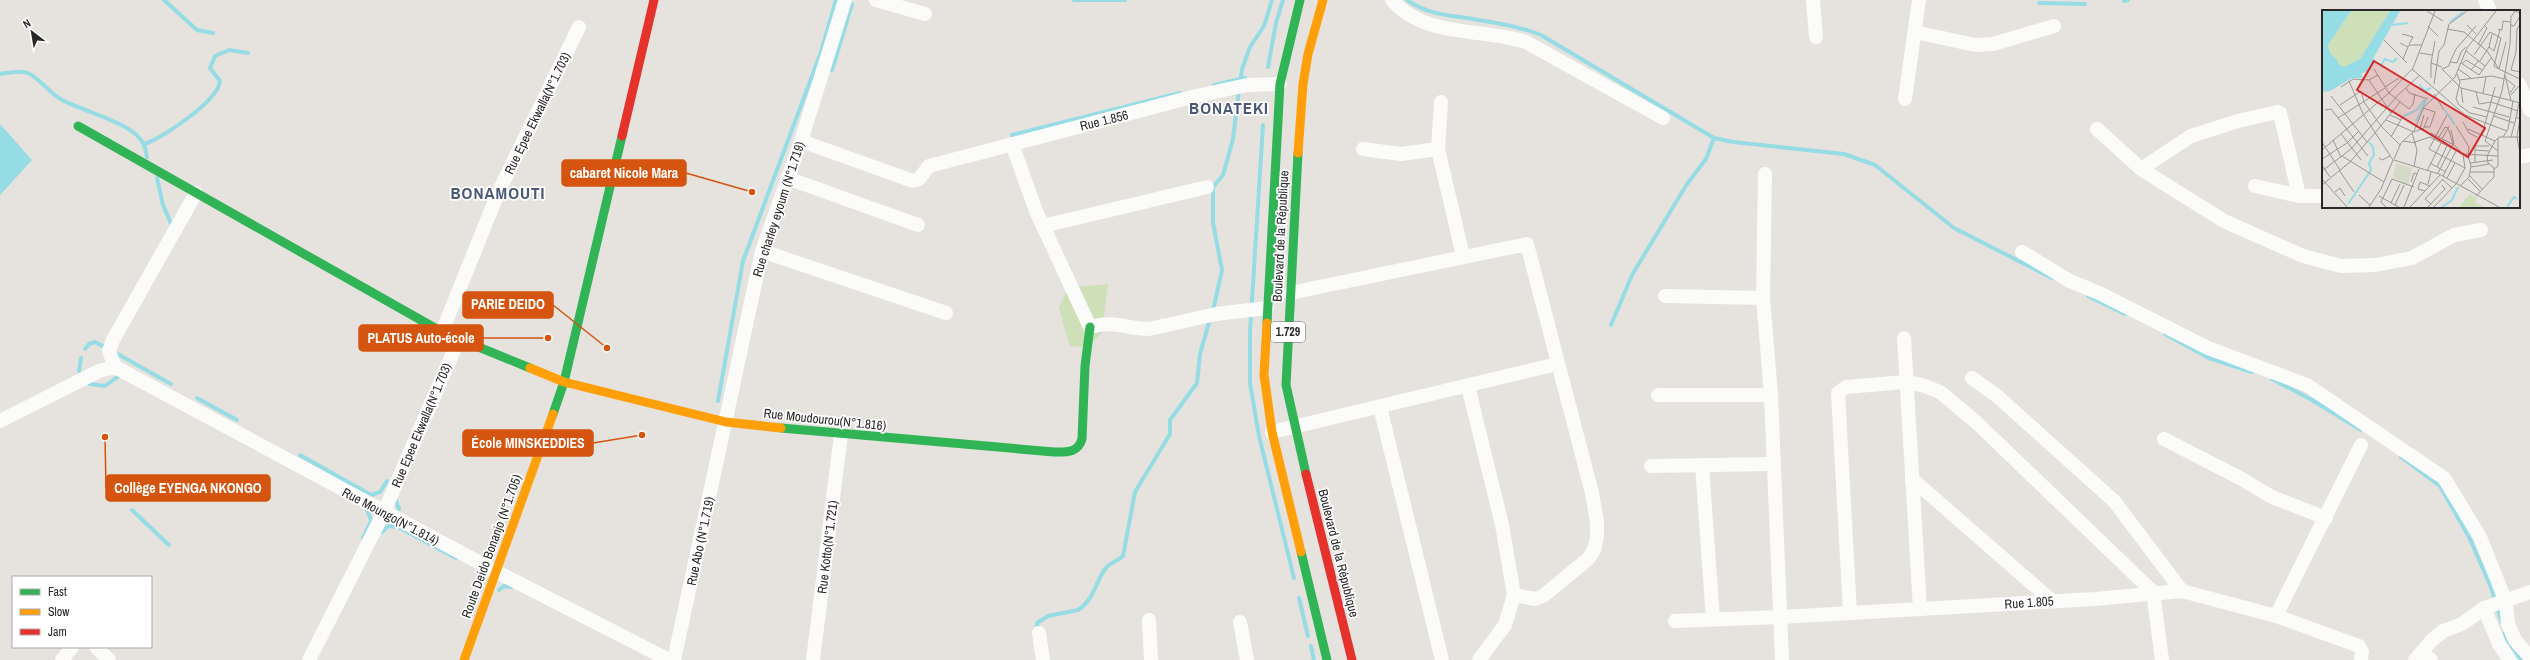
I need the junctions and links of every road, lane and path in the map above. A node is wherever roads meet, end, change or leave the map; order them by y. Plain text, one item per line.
1 (654, 0) edge
2 (845, 0) edge
3 (876, 0) edge
4 (1300, 0) edge
5 (1323, 0) edge
6 (1392, 0) edge
7 (1813, 0) edge
8 (1919, 0) edge
9 (2485, 0) edge
10 (2490, 10) edge
11 (925, 14) dead end
12 (2054, 26) dead end
13 (579, 27) dead end
14 (1915, 32) junction
15 (1816, 37) dead end
16 (1280, 84) junction
17 (2520, 86) edge
18 (1906, 99) dead end
19 (1441, 102) dead end
20 (2530, 110) edge
21 (1663, 118) dead end
22 (78, 126) dead end
23 (2097, 129) dead end
24 (801, 141) junction
25 (1012, 144) junction
26 (1363, 149) dead end
27 (1438, 149) junction
28 (2530, 155) edge
29 (2520, 157) edge
30 (2141, 168) junction
31 (1765, 174) dead end
32 (787, 178) junction
33 (2254, 186) dead end
34 (1207, 187) dead end
35 (196, 193) junction
36 (2299, 196) junction
37 (2322, 196) edge
38 (918, 225) dead end
39 (1043, 226) junction
40 (2481, 230) dead end
41 (762, 251) junction
42 (2022, 252) dead end
43 (1463, 256) junction
44 (1290, 293) junction
45 (1665, 296) dead end
46 (1764, 298) junction
47 (1256, 309) junction
48 (946, 313) dead end
49 (1090, 327) junction
50 (442, 332) junction
51 (1904, 338) dead end
52 (458, 341) junction
53 (1557, 364) junction
54 (115, 367) junction
55 (1972, 378) dead end
56 (564, 382) junction
57 (1905, 382) junction
58 (1468, 386) junction
59 (1770, 394) junction
60 (1658, 395) dead end
61 (1380, 407) junction
62 (0, 421) edge
63 (726, 422) junction
64 (1295, 427) junction
65 (1272, 432) junction
66 (841, 434) junction
67 (2164, 439) dead end
68 (2361, 445) dead end
69 (1774, 464) junction
70 (1702, 465) junction
71 (1651, 466) dead end
72 (1912, 479) junction
73 (384, 512) junction
74 (2326, 518) junction
75 (497, 572) junction
76 (2182, 591) junction
77 (2153, 592) junction
78 (2530, 592) edge
79 (1514, 595) junction
80 (2052, 601) junction
81 (2496, 605) junction
82 (1920, 609) junction
83 (1850, 613) junction
84 (2276, 616) junction
85 (1782, 617) junction
86 (1713, 618) junction
87 (1149, 620) dead end
88 (1675, 621) dead end
89 (1240, 622) dead end
90 (1039, 633) dead end
91 (71, 648) edge
92 (97, 648) edge
93 (2530, 657) edge
94 (2422, 658) edge
95 (62, 660) edge
96 (110, 660) edge
97 (309, 660) edge
98 (464, 660) edge
99 (669, 660) edge
100 (674, 660) edge
101 (813, 660) edge
102 (1043, 660) edge
103 (1151, 660) edge
104 (1247, 660) edge
105 (1327, 660) edge
106 (1352, 660) edge
107 (1442, 660) edge
108 (1479, 660) edge
109 (1782, 660) edge
110 (2162, 660) edge
111 (2361, 660) edge
112 (2510, 660) edge

1 - 56 main road, Route Deido Bonanjo (N°1.705)
2 - 24 street, Rue charley eyoum (N°1.719)
3 - 11 street
4 - 16 main road, Boulevard de la République / 1.729
5 - 44 main road, Boulevard de la République / 1.729
6 - 21 street
7 - 15 street
8 - 14 street
9 - 10 street
12 - 14 street
13 - 50 street, Rue Epee Ekwalla(N°1.703)
14 - 18 street
16 - 25 street, Rue 1.856
16 - 47 main road, Boulevard de la République / 1.729
17 - 20 street
19 - 27 street
22 - 35 main road, Rue Moudourou(N°1.816)
23 - 30 street
24 - 25 street, Rue 1.856
24 - 32 street, Rue charley eyoum (N°1.719)
25 - 39 street
26 - 27 street
27 - 43 street
28 - 29 street
30 - 36 street
30 - 40 street
31 - 46 street
32 - 38 street
32 - 41 street, Rue charley eyoum (N°1.719)
33 - 36 street
34 - 39 street
35 - 50 main road, Rue Moudourou(N°1.816)
35 - 54 street
36 - 37 street
39 - 49 street
41 - 48 street
41 - 63 street, Rue charley eyoum (N°1.719)
42 - 81 street
43 - 44 street
43 - 53 street
44 - 64 main road, Boulevard de la République / 1.729
45 - 46 street
46 - 59 street
47 - 49 street
47 - 65 main road, Boulevard de la République / 1.729
49 - 66 main road, Rue Moudourou(N°1.816)
50 - 52 main road, Rue Moudourou(N°1.816)
51 - 57 street
52 - 56 main road, Rue Moudourou(N°1.816)
52 - 73 street, Rue Epee Ekwalla(N°1.703)
53 - 58 street
53 - 79 street
54 - 62 street
54 - 73 street, Rue Moungo(N°1.814)
55 - 76 street
56 - 63 main road, Rue Moudourou(N°1.816)
56 - 75 main road, Route Deido Bonanjo (N°1.705)
57 - 72 street
57 - 77 street
57 - 83 street
58 - 61 street
58 - 79 street
59 - 60 street
59 - 69 street
61 - 64 street
61 - 107 street
63 - 66 main road, Rue Moudourou(N°1.816)
63 - 100 street, Rue Abo (N°1.719)
64 - 65 street
64 - 106 main road, Boulevard de la République / 1.729
65 - 105 main road, Boulevard de la République / 1.729
66 - 101 street, Rue Kotto(N°1.721)
67 - 74 street
68 - 74 street
69 - 70 street
69 - 85 street
70 - 71 street
70 - 86 street
72 - 80 street
72 - 82 street
73 - 75 street, Rue Moungo(N°1.814)
73 - 97 street, Rue Epee Ekwalla(N°1.703)
74 - 84 street
75 - 98 main road, Route Deido Bonanjo (N°1.705)
75 - 99 street, Rue Moungo(N°1.814)
76 - 77 street, Rue 1.805
76 - 84 street, Rue 1.805
77 - 80 street, Rue 1.805
77 - 110 street
78 - 81 street
79 - 108 street
80 - 82 street, Rue 1.805
81 - 93 street
81 - 94 street
81 - 112 street
82 - 83 street, Rue 1.805
83 - 85 street, Rue 1.805
84 - 111 street, Rue 1.805
85 - 86 street, Rue 1.805
85 - 109 street
86 - 88 street, Rue 1.805
87 - 103 street
89 - 104 street
90 - 102 street
91 - 95 street
92 - 96 street

